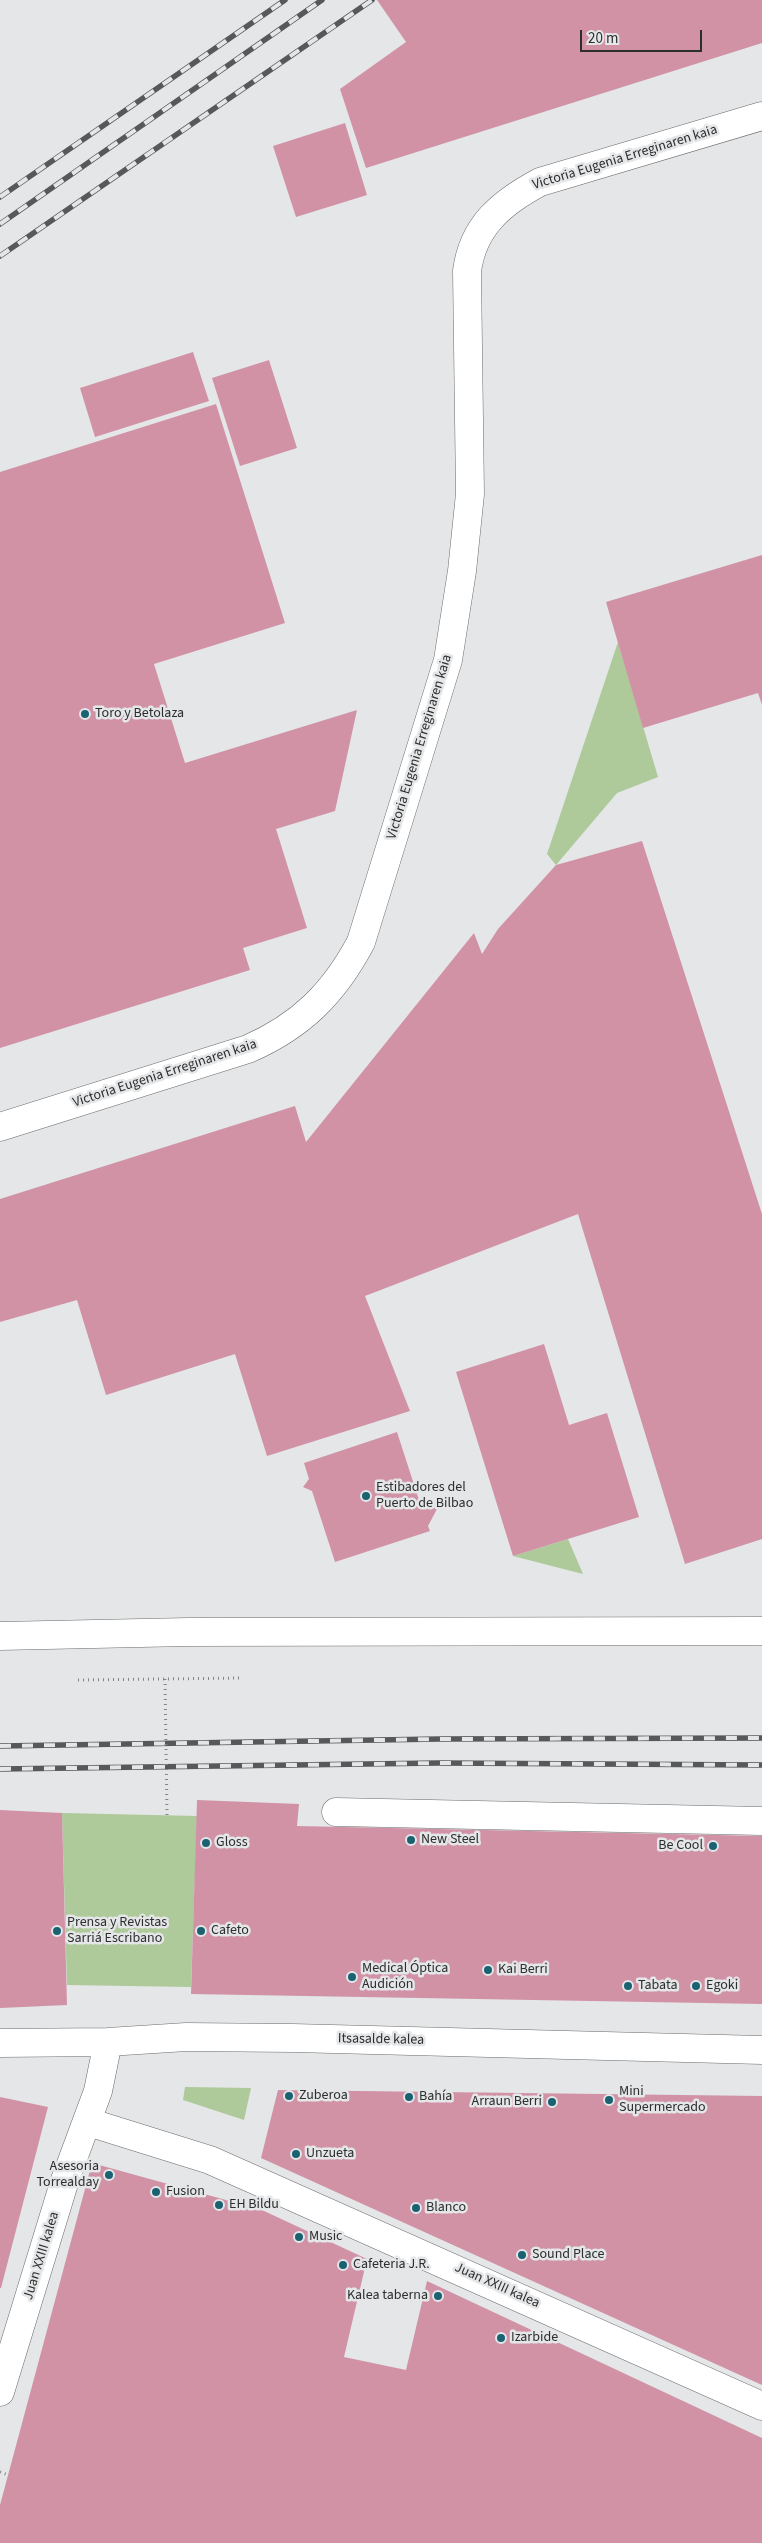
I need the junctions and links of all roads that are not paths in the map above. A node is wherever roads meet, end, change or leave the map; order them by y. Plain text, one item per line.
1 (762, 116) edge
2 (0, 1127) edge
3 (762, 1632) edge
4 (0, 1636) edge
5 (336, 1812) dead end
6 (762, 1821) edge
7 (108, 2042) junction
8 (0, 2043) edge
9 (762, 2050) edge
10 (88, 2122) junction
11 (1, 2385) edge
12 (762, 2406) edge

1 - 2 street, Victoria Eugenia Erreginaren kaia
3 - 4 street
5 - 6 street
7 - 8 street, Itsasalde kalea
7 - 9 street, Itsasalde kalea
7 - 10 street, Juan XXIII kalea
10 - 11 street, Juan XXIII kalea
10 - 12 street, Juan XXIII kalea

